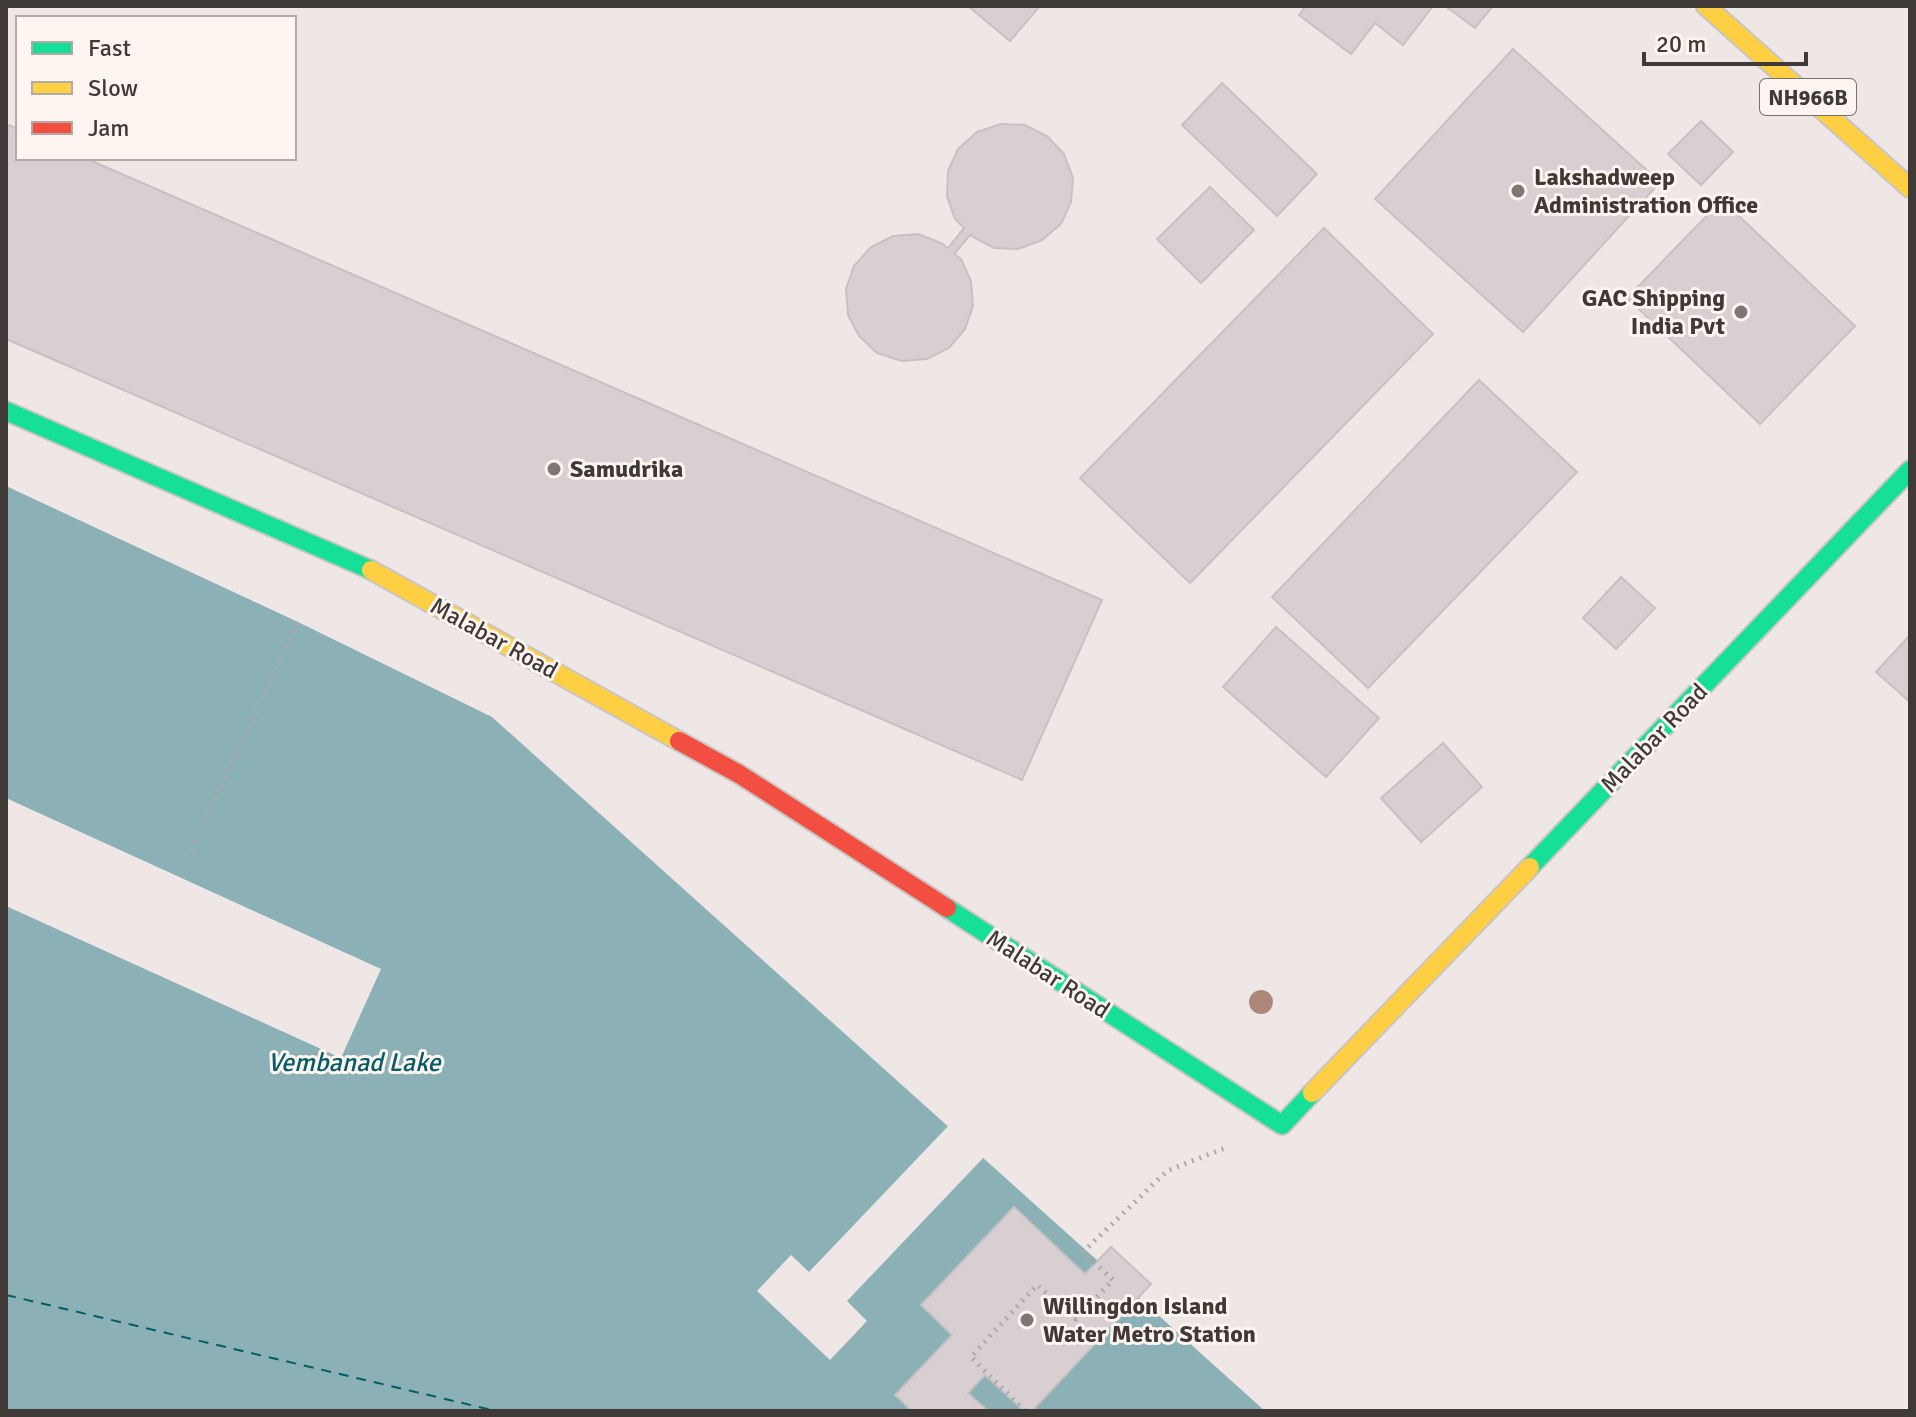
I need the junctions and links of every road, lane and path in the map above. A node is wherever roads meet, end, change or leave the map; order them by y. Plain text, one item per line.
1 (1706, 6) edge
2 (1910, 188) edge
3 (6, 411) edge
4 (1910, 470) edge
5 (298, 622) dead end
6 (191, 850) dead end
7 (1282, 1125) junction
8 (1025, 1411) edge

1 - 2 main road, NH966B
3 - 7 main road, Malabar Road
4 - 7 main road, Malabar Road
5 - 6 path
7 - 8 path

